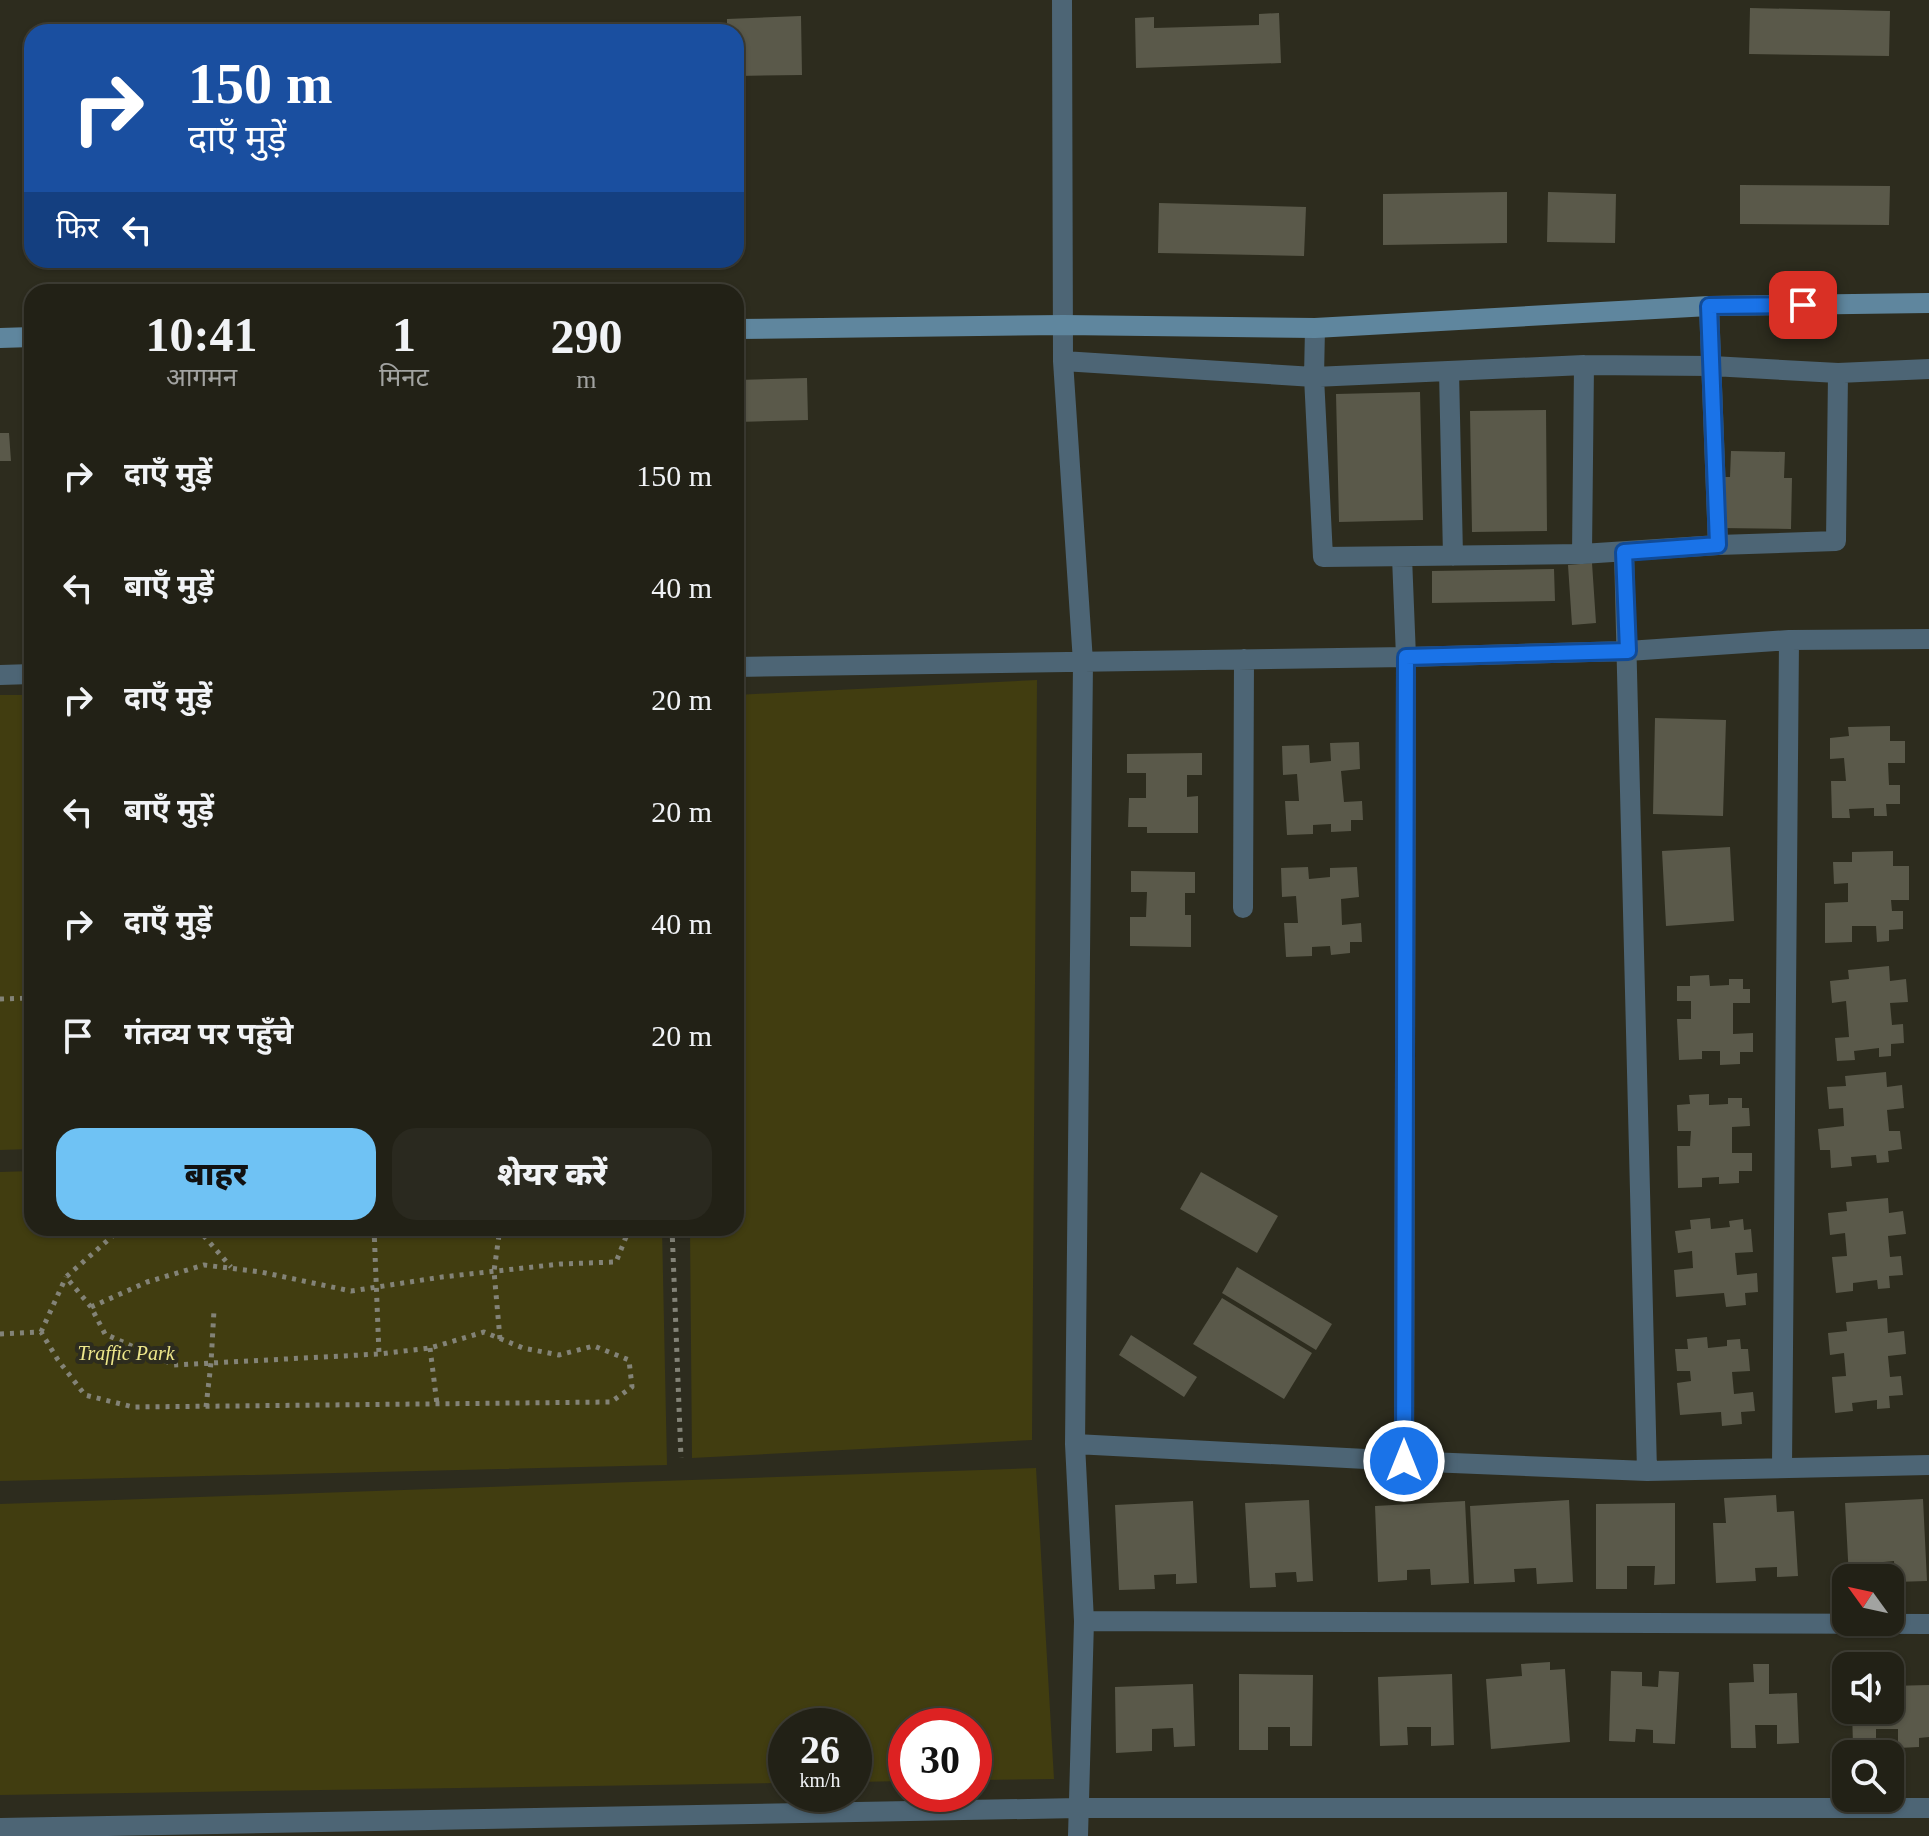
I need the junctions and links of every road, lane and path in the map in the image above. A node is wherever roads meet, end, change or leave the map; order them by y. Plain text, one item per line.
1 (1062, 0) edge
2 (1929, 303) edge
3 (1709, 306) junction
4 (1063, 325) junction
5 (1315, 328) junction
6 (744, 329) edge
7 (24, 337) edge
8 (0, 338) edge
9 (1063, 361) junction
10 (1584, 365) junction
11 (1712, 366) junction
12 (1929, 369) edge
13 (1449, 371) junction
14 (1838, 373) junction
15 (1314, 377) junction
16 (1718, 545) junction
17 (1624, 552) junction
18 (1582, 554) junction
19 (1453, 556) junction
20 (1402, 557) junction
21 (1929, 639) edge
22 (1789, 640) junction
23 (1628, 651) junction
24 (1406, 657) junction
25 (1244, 659) junction
26 (1083, 662) junction
27 (744, 667) edge
28 (24, 674) edge
29 (0, 675) edge
30 (1243, 908) dead end
31 (24, 998) edge
32 (0, 999) edge
33 (113, 1236) edge
34 (204, 1236) edge
35 (375, 1236) edge
36 (499, 1236) edge
37 (625, 1236) edge
38 (672, 1236) edge
39 (232, 1268) junction
40 (494, 1271) junction
41 (66, 1277) junction
42 (378, 1286) junction
43 (91, 1307) junction
44 (214, 1310) dead end
45 (41, 1332) junction
46 (0, 1334) edge
47 (500, 1339) junction
48 (430, 1348) junction
49 (379, 1354) junction
50 (211, 1363) junction
51 (437, 1404) junction
52 (206, 1407) junction
53 (1075, 1444) junction
54 (681, 1458) dead end
55 (1404, 1461) junction
56 (1929, 1465) edge
57 (1782, 1467) junction
58 (1647, 1471) junction
59 (1084, 1621) junction
60 (1929, 1624) edge
61 (1078, 1808) junction
62 (1929, 1808) edge
63 (0, 1828) edge
64 (1078, 1836) edge

1 - 4 street
2 - 3 main road
3 - 5 main road
3 - 11 street
4 - 5 main road
4 - 6 main road
4 - 9 street
5 - 15 street
7 - 8 main road
9 - 15 street
9 - 26 street
10 - 11 street
10 - 13 street
10 - 18 street
11 - 14 street
11 - 16 street
12 - 14 street
13 - 15 street
13 - 19 street
14 - 16 street
15 - 20 street
16 - 17 street
17 - 18 street
17 - 23 street
18 - 19 street
19 - 20 street
20 - 24 street
21 - 22 street
22 - 23 street
22 - 57 street
23 - 24 street
23 - 58 street
24 - 25 street
24 - 55 street
25 - 26 street
25 - 30 street
26 - 27 street
26 - 53 street
28 - 29 street
31 - 32 path
33 - 41 path
34 - 39 path
35 - 42 path
36 - 40 path
37 - 40 path
38 - 54 path
39 - 42 path
39 - 43 path
40 - 42 path
40 - 47 path
41 - 43 path
41 - 45 path
42 - 49 path
43 - 50 path
44 - 50 path
45 - 46 path
45 - 52 path
47 - 48 path
47 - 51 path
48 - 49 path
48 - 51 path
49 - 50 path
50 - 52 path
51 - 52 path
53 - 55 street
53 - 59 street
55 - 58 street
56 - 57 street
57 - 58 street
59 - 60 street
59 - 61 street
61 - 62 street
61 - 63 street
61 - 64 street

